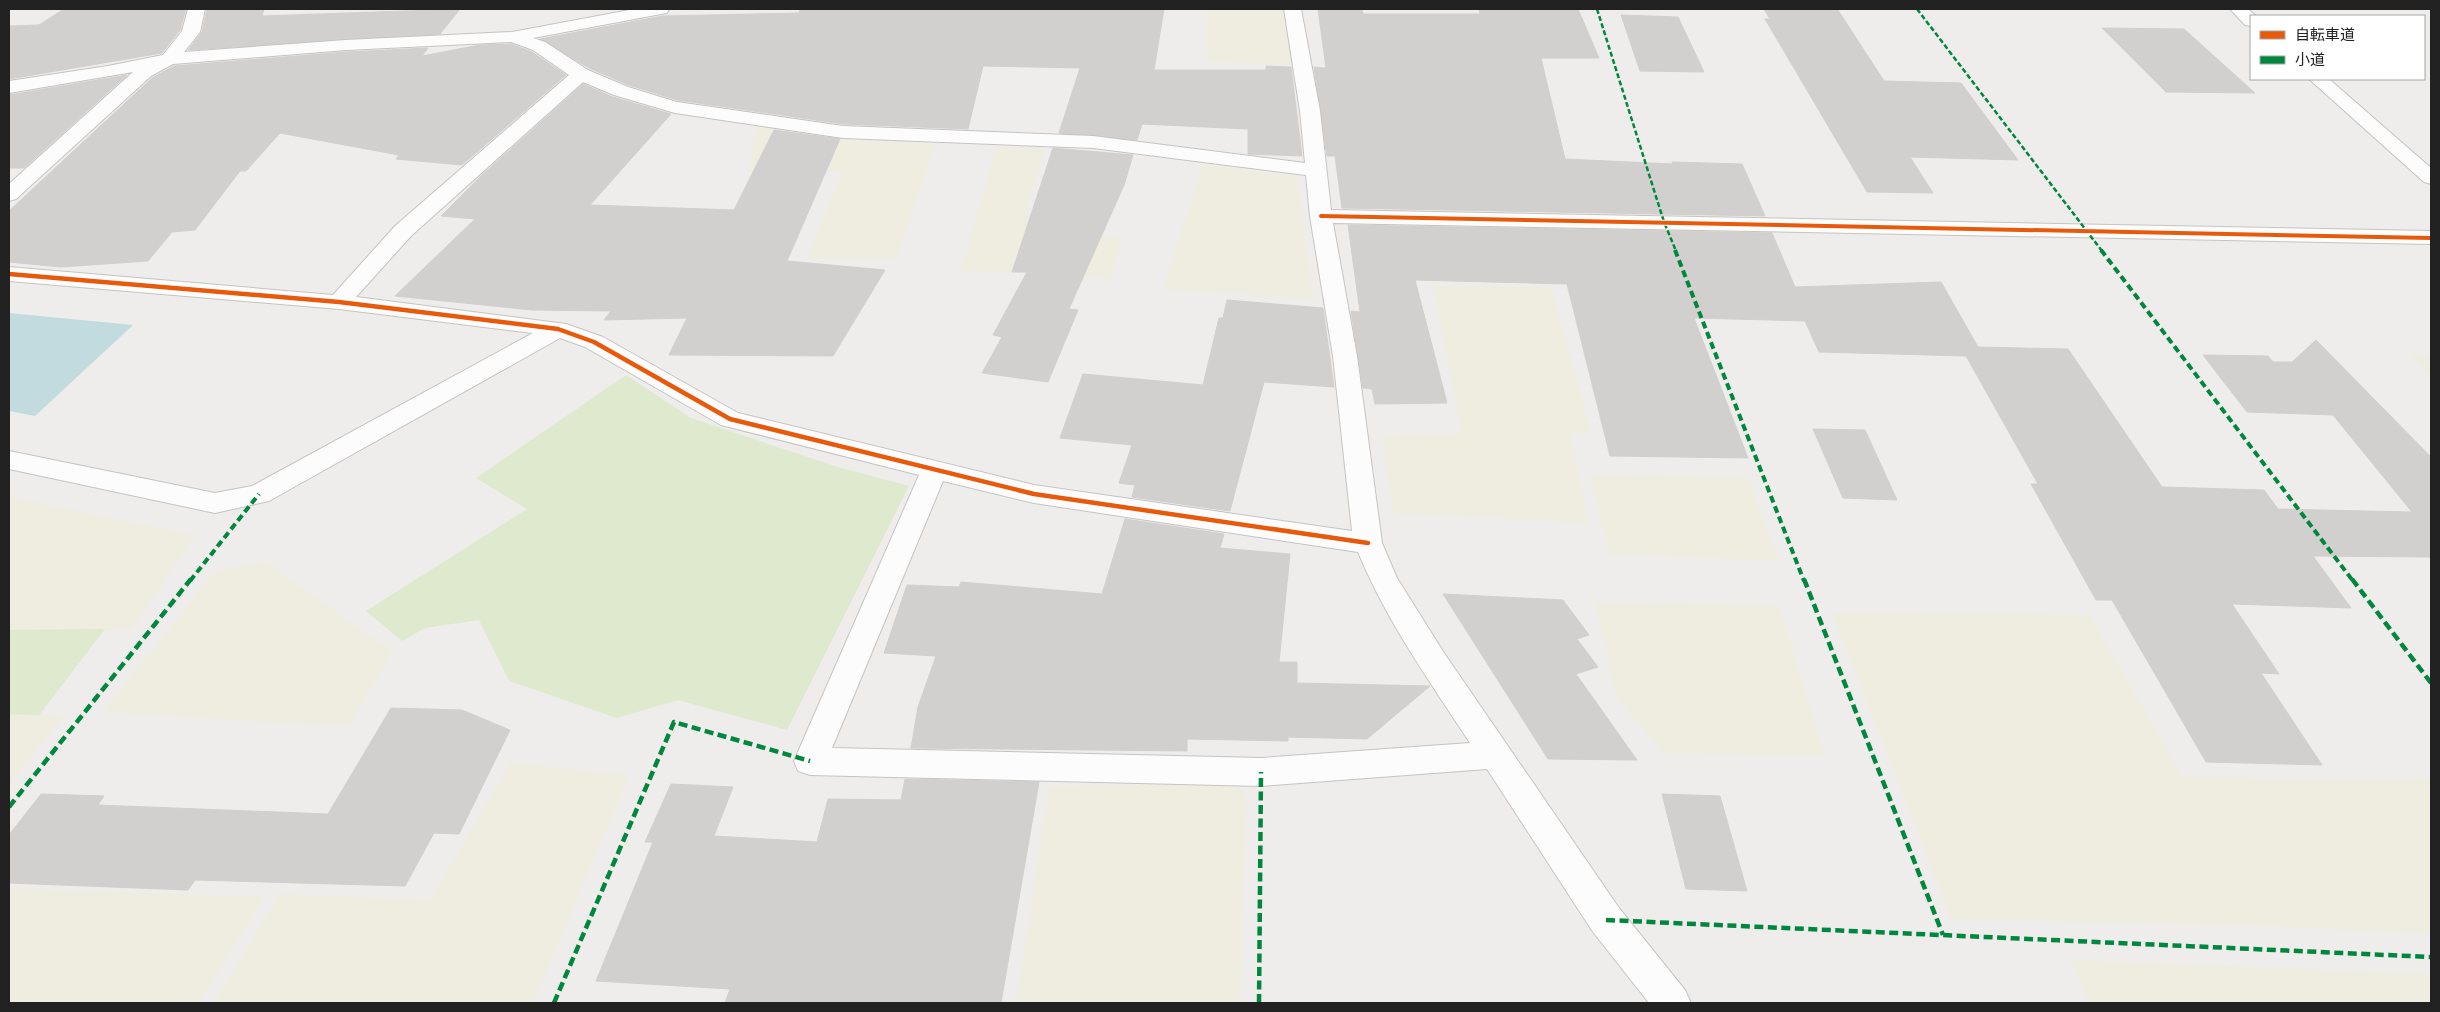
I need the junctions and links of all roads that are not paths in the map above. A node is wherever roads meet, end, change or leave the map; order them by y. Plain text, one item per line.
1 (196, 9) edge
2 (661, 9) edge
3 (1293, 9) edge
4 (2238, 9) edge
5 (2250, 20) edge
6 (512, 37) junction
7 (169, 59) junction
8 (581, 74) junction
9 (2319, 80) edge
10 (9, 87) edge
11 (1315, 170) junction
12 (2431, 178) edge
13 (9, 195) edge
14 (1321, 216) junction
15 (2431, 238) edge
16 (9, 274) edge
17 (339, 302) junction
18 (558, 329) junction
19 (9, 460) edge
20 (935, 469) junction
21 (1368, 543) junction
22 (1495, 755) junction
23 (1672, 1003) edge

1 - 7 street
2 - 6 street
3 - 11 street
4 - 5 street
6 - 7 street
6 - 8 street
7 - 10 street
7 - 13 street
8 - 11 street
8 - 17 street
9 - 12 street
11 - 14 street
14 - 15 street
14 - 21 street
16 - 17 street
17 - 18 street
18 - 19 street
18 - 20 street
20 - 21 street
20 - 22 street
21 - 22 street
22 - 23 street

